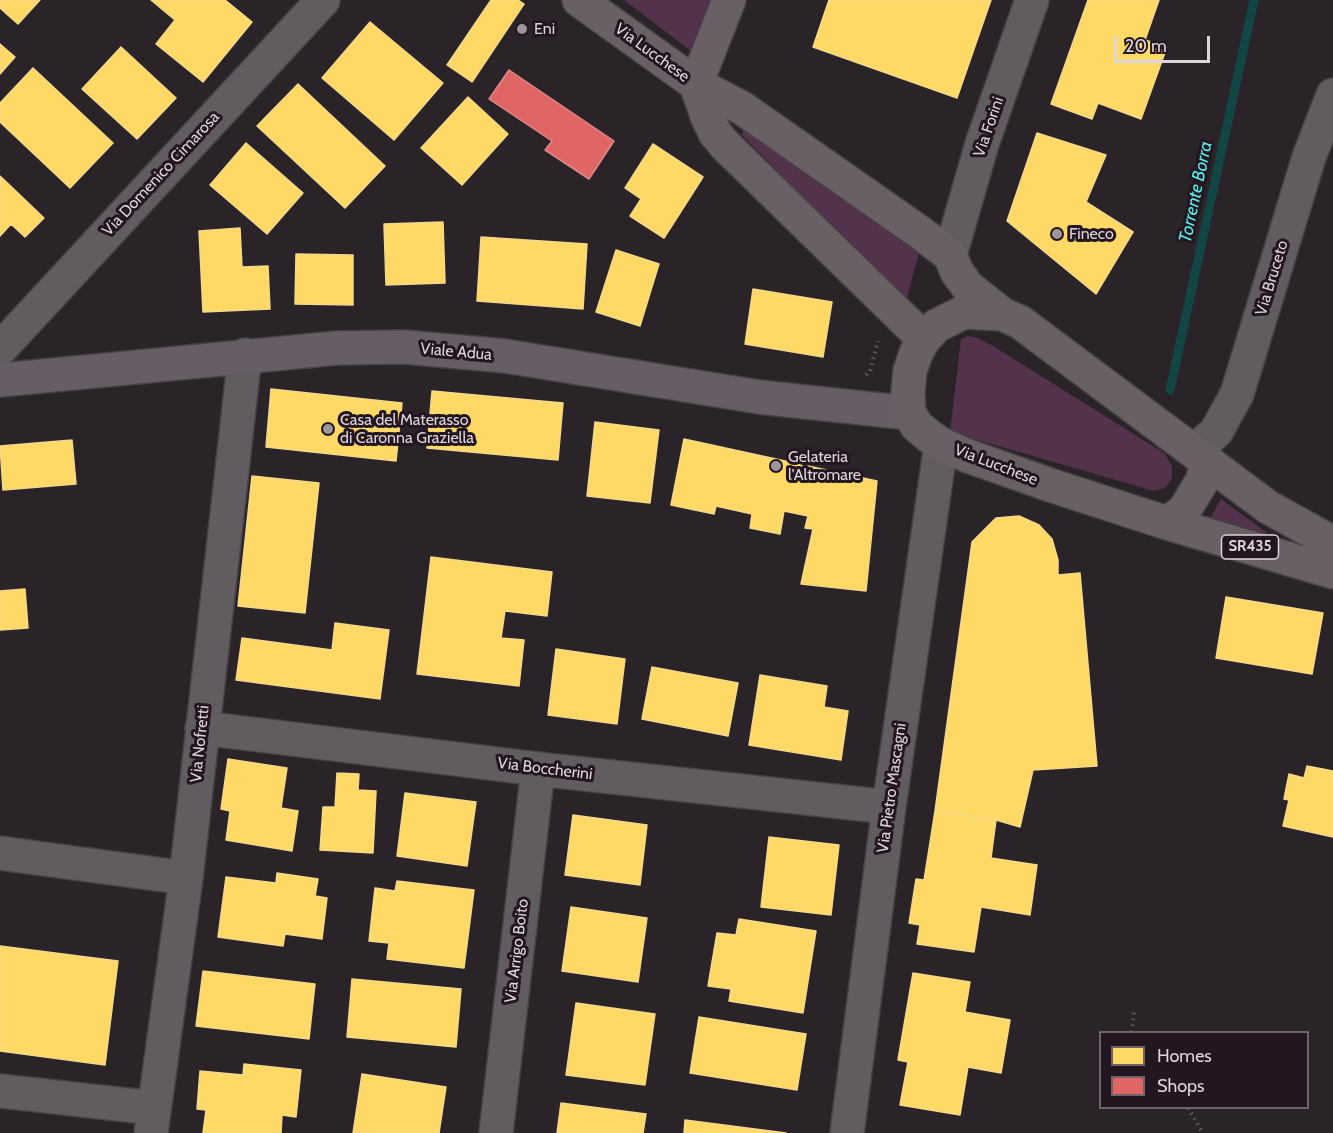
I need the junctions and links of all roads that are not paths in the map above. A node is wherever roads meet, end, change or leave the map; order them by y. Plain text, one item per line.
1 (323, 0) edge
2 (579, 0) edge
3 (729, 0) edge
4 (1032, 0) edge
5 (696, 84) junction
6 (1333, 96) edge
7 (950, 255) junction
8 (1002, 314) junction
9 (924, 339) junction
10 (0, 349) edge
11 (246, 355) junction
12 (0, 380) edge
13 (909, 412) junction
14 (941, 444) junction
15 (1201, 456) junction
16 (1167, 523) junction
17 (1333, 543) edge
18 (1333, 572) edge
19 (202, 728) junction
20 (538, 769) junction
21 (889, 807) junction
22 (0, 853) edge
23 (186, 878) junction
24 (0, 1091) edge
25 (152, 1121) edge
26 (496, 1133) edge
27 (847, 1133) edge

1 - 10 street, Via Domenico Cimarosa
2 - 5 main road, Via Lucchese
3 - 5 main road
4 - 7 street, Via Forini
5 - 7 main road, Via Lucchese
5 - 9 main road
6 - 15 street, Via Bruceto
7 - 8 main road
8 - 9 main road
8 - 15 main road
9 - 13 main road
11 - 12 main road, Viale Adua
11 - 13 main road, Viale Adua
11 - 19 street, Via Nofretti
13 - 14 main road, Via Lucchese
14 - 16 main road, Via Lucchese
14 - 21 street, Via Pietro Mascagni
15 - 16 main road
15 - 17 main road, SR435
16 - 18 main road, SR435
19 - 20 street, Via Boccherini
19 - 23 street, Via Nofretti
20 - 21 street, Via Boccherini
20 - 26 street, Via Arrigo Boito
21 - 27 street, Via Pietro Mascagni
22 - 23 street
23 - 25 street, Via Nofretti
24 - 25 street

